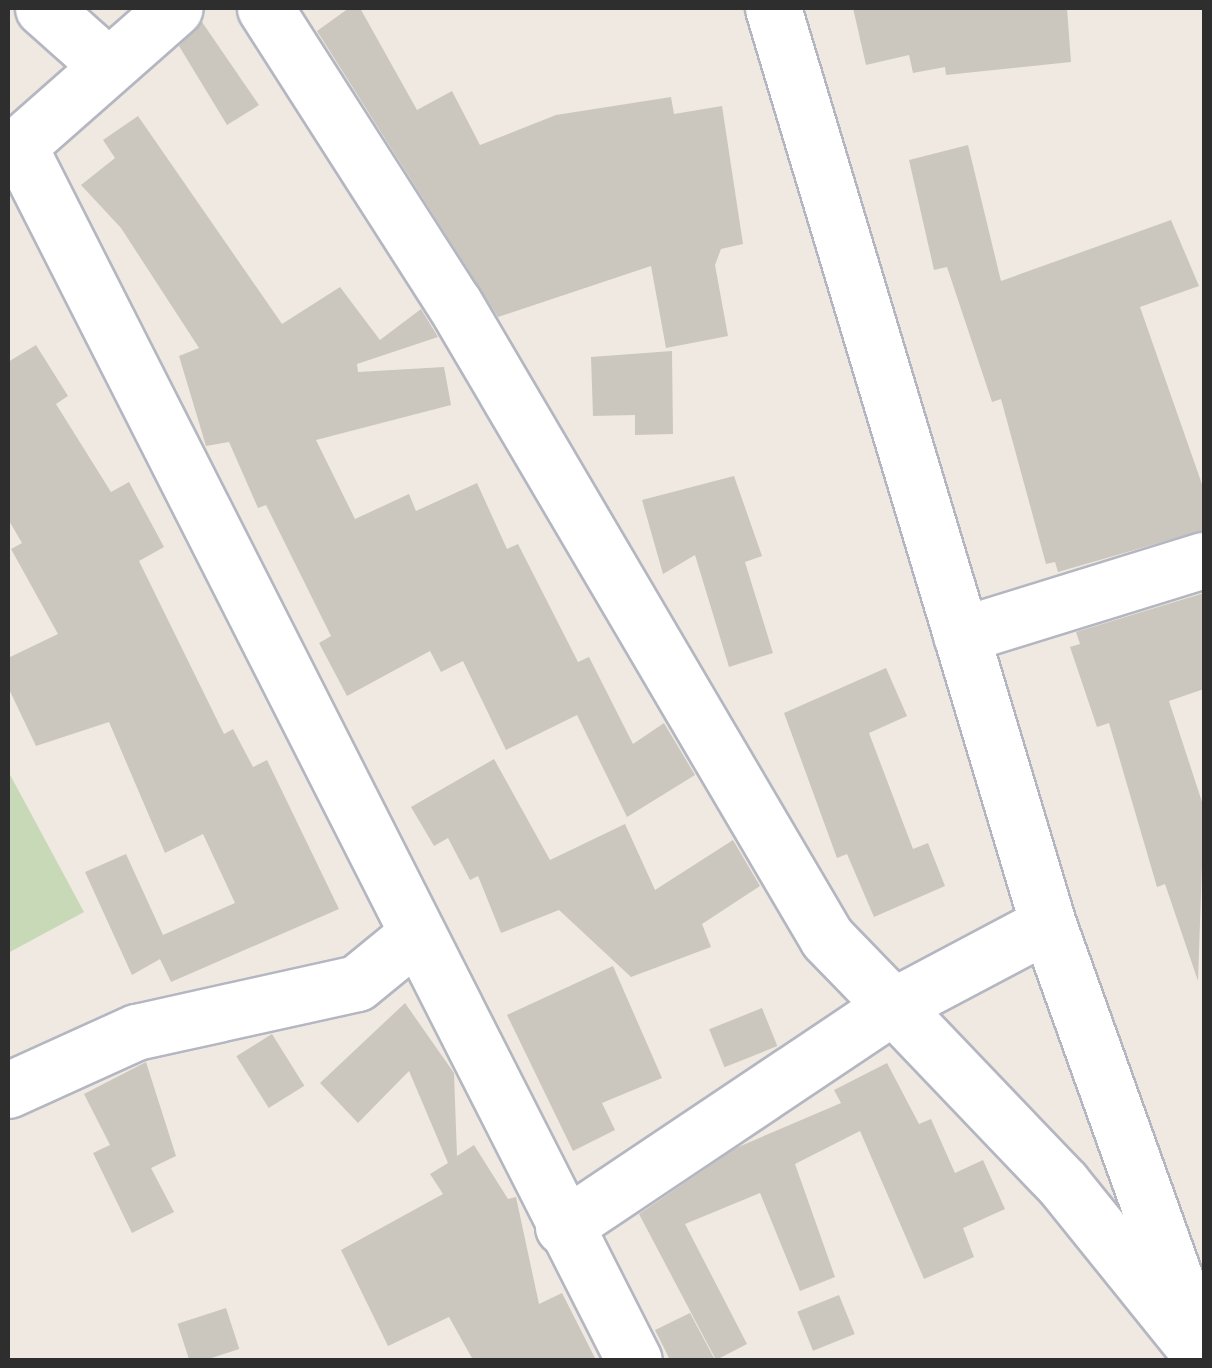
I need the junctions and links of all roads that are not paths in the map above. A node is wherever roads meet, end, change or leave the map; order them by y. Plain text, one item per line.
1 (43, 8) edge
2 (175, 8) edge
3 (266, 8) edge
4 (773, 8) edge
5 (108, 66) junction
6 (13, 150) edge
7 (1204, 560) edge
8 (961, 635) junction
9 (1048, 924) junction
10 (412, 938) junction
11 (893, 1006) junction
12 (8, 1090) edge
13 (563, 1227) junction
14 (1204, 1359) edge
15 (634, 1360) edge

1 - 5 street
2 - 5 street
3 - 11 street
4 - 8 street
5 - 6 street
6 - 10 street
7 - 8 street
8 - 9 street
9 - 11 street
9 - 14 street
10 - 12 street
10 - 13 street
11 - 13 street
11 - 14 street
13 - 15 street

